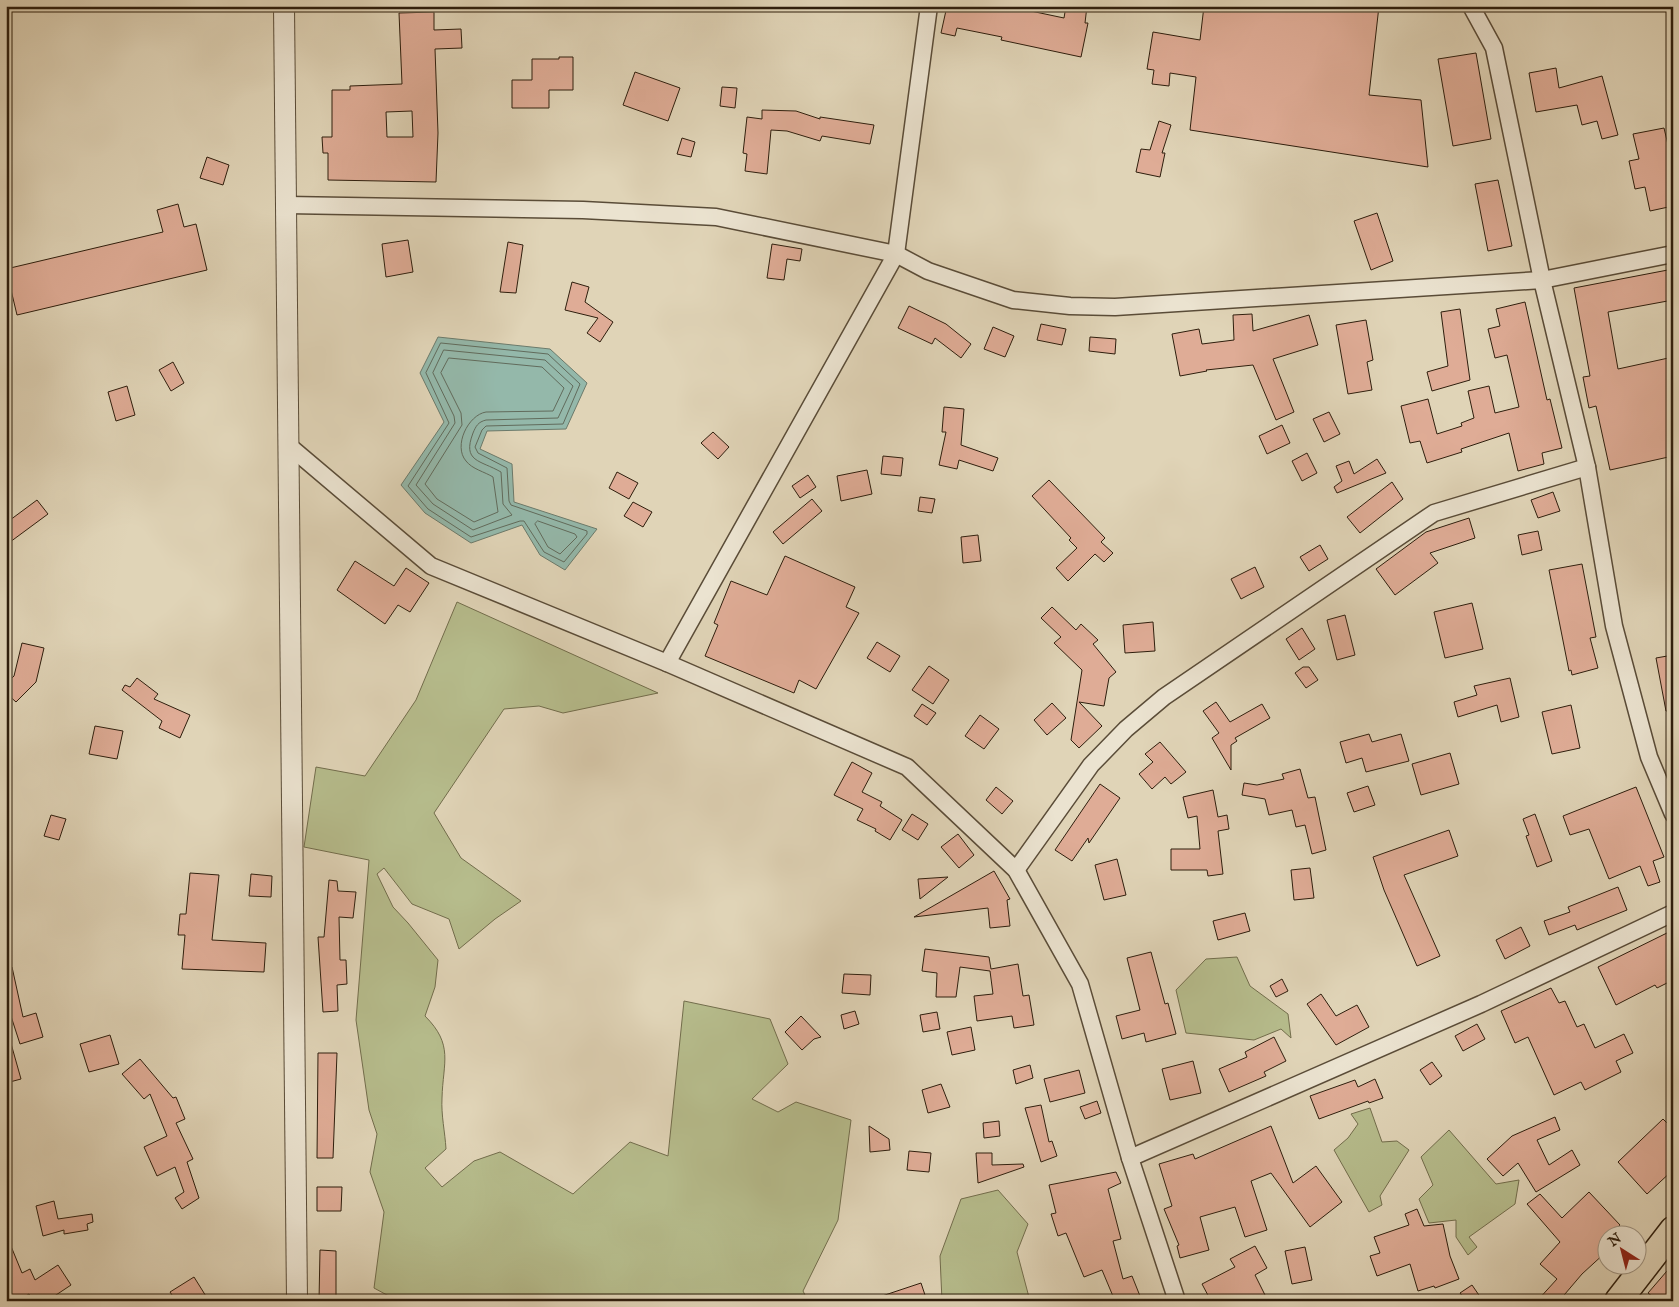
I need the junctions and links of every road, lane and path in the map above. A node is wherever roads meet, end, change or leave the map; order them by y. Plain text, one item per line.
1 (284, 6) edge
2 (929, 6) edge
3 (1471, 6) edge
4 (287, 205) junction
5 (896, 254) junction
6 (1673, 254) edge
7 (1542, 280) junction
8 (288, 445) junction
9 (1587, 467) junction
10 (667, 663) junction
11 (1673, 814) edge
12 (1016, 870) junction
13 (1673, 913) edge
14 (1130, 1158) junction
15 (1673, 1230) edge
16 (297, 1301) edge
17 (1177, 1301) edge
18 (1618, 1301) edge

1 - 4 street
2 - 5 street
3 - 7 street
4 - 5 street
4 - 8 street
5 - 7 street
5 - 10 street
6 - 7 street
7 - 9 street
8 - 10 street
8 - 16 street
9 - 11 street
9 - 12 street
10 - 12 street
12 - 14 street
13 - 14 street
14 - 17 street
15 - 18 highway

